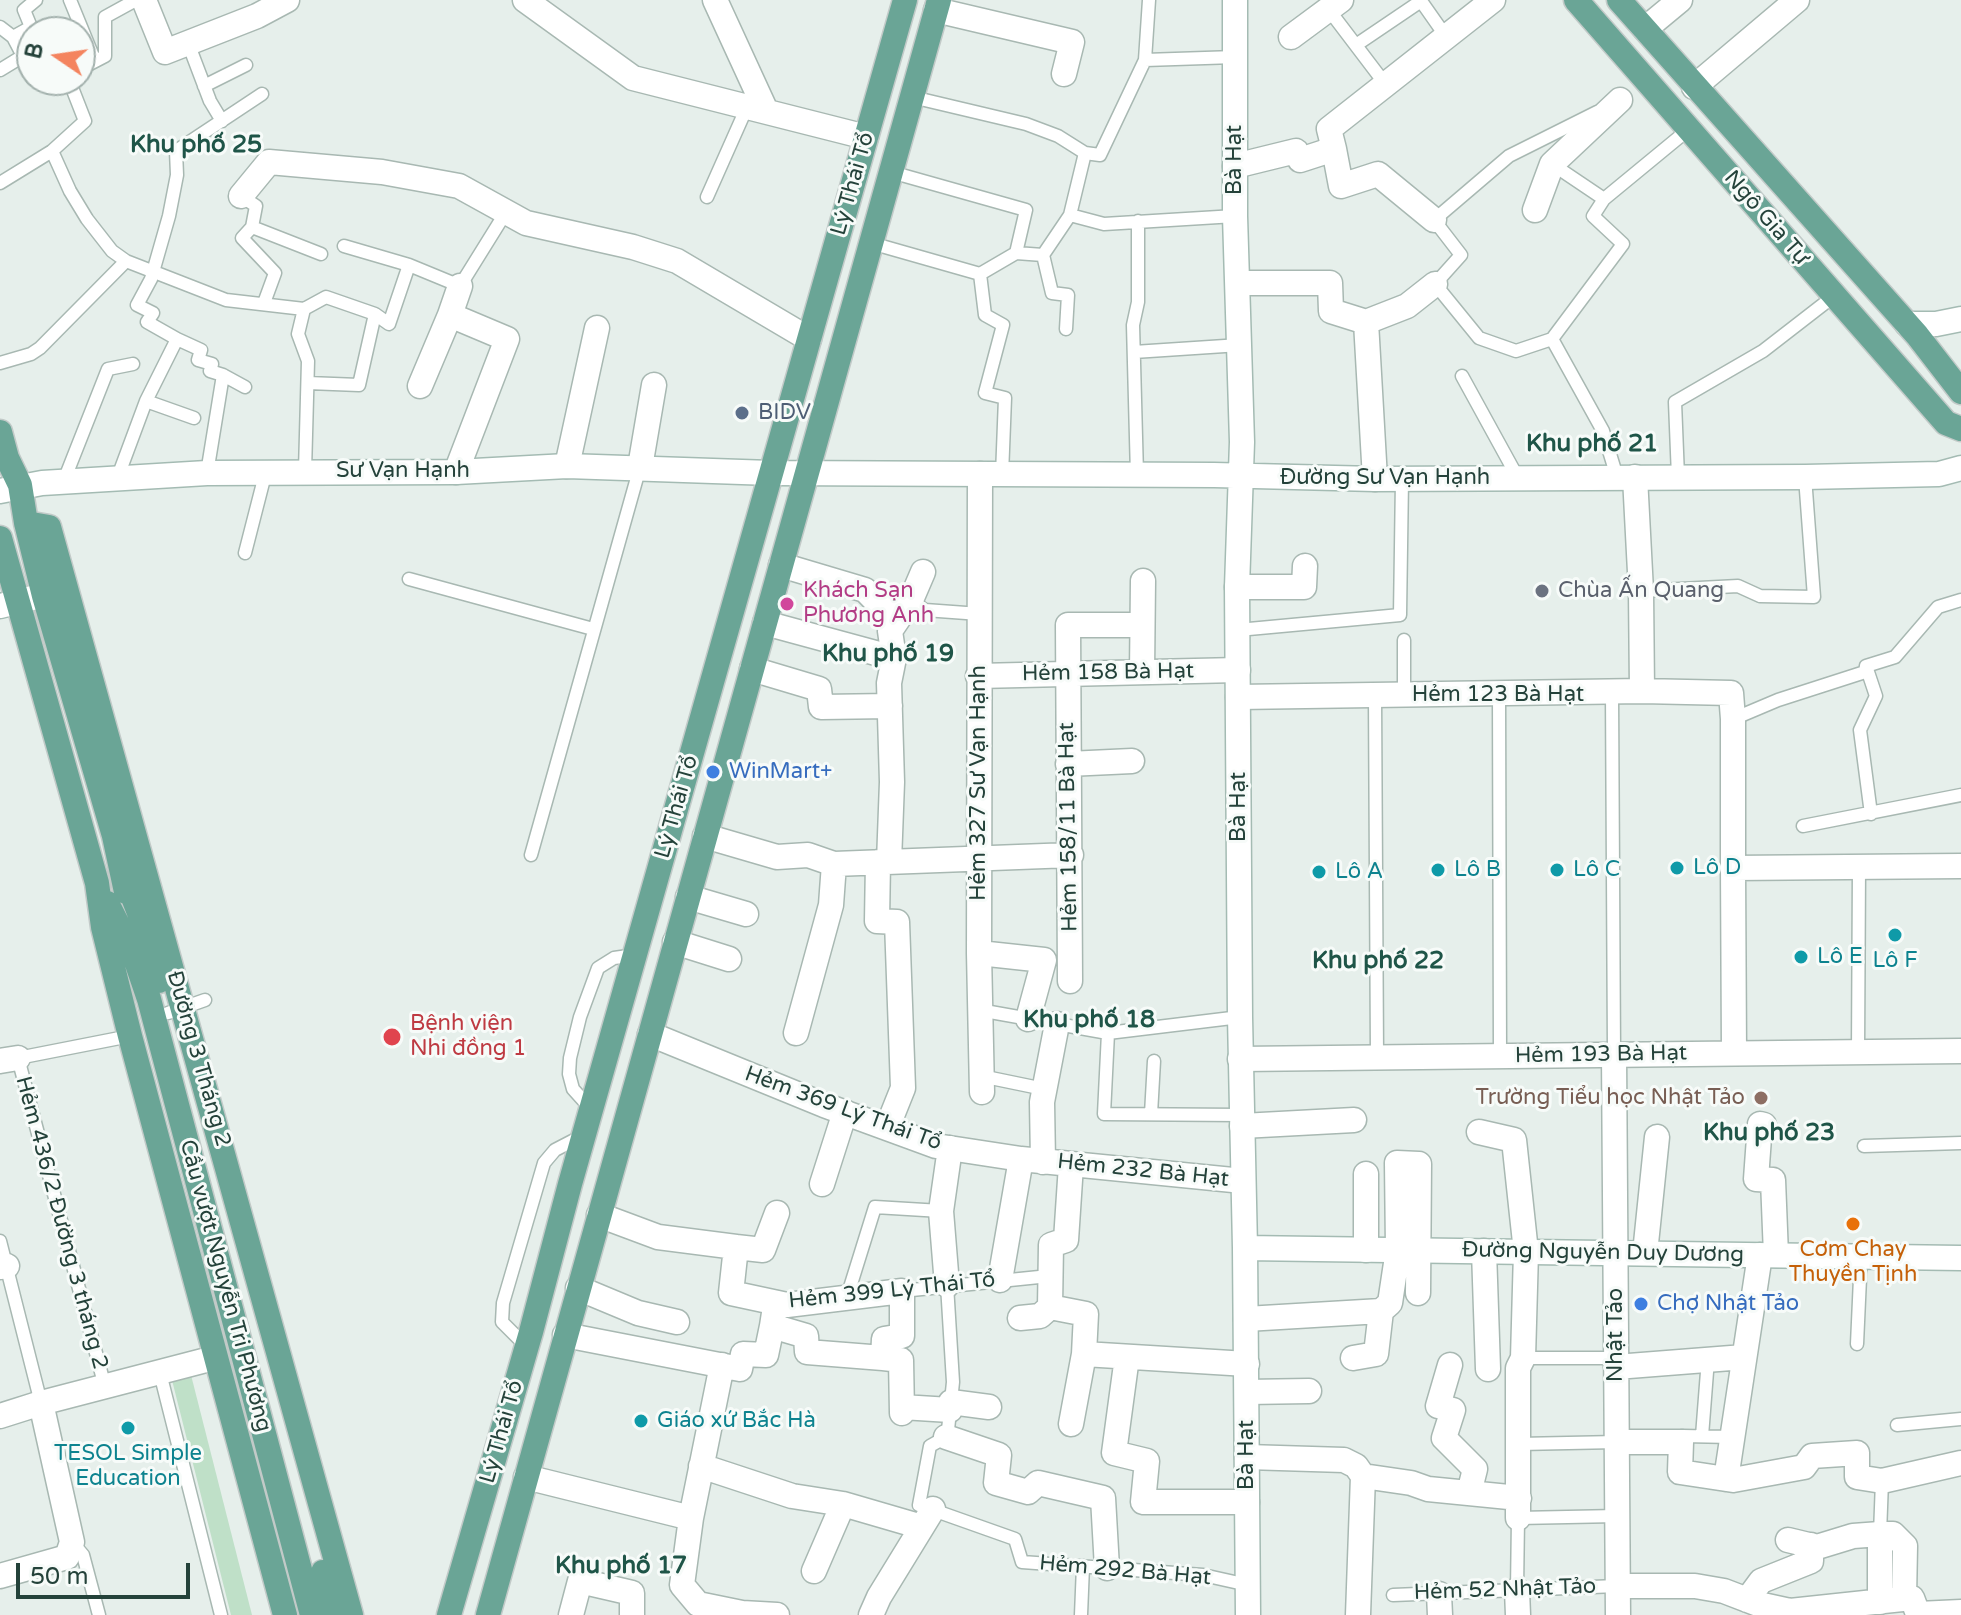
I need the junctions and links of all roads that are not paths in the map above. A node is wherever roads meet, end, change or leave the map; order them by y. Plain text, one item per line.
1 (36, 0) edge
2 (136, 0) edge
3 (144, 0) edge
4 (287, 0) edge
5 (525, 0) edge
6 (715, 0) edge
7 (905, 0) edge
8 (1149, 0) edge
9 (1235, 0) edge
10 (1493, 0) edge
11 (1576, 0) edge
12 (1619, 0) edge
13 (1680, 0) edge
14 (1797, 0) edge
15 (938, 5) edge
16 (1335, 5) edge
17 (0, 27) edge
18 (1645, 29) junction
19 (13, 37) junction
20 (1291, 37) dead end
21 (1447, 38) junction
22 (16, 43) edge
23 (188, 43) junction
24 (1356, 45) junction
25 (1235, 57) junction
26 (96, 60) edge
27 (1145, 60) junction
28 (246, 65) dead end
29 (1064, 74) dead end
30 (1386, 85) junction
31 (204, 86) junction
32 (1694, 87) junction
33 (1633, 90) junction
34 (262, 94) dead end
35 (75, 96) edge
36 (912, 97) junction
37 (756, 109) junction
38 (222, 121) junction
39 (1689, 129) junction
40 (866, 137) junction
41 (1334, 149) junction
42 (52, 151) junction
43 (1085, 153) junction
44 (1552, 164) junction
45 (1235, 166) junction
46 (891, 172) junction
47 (0, 183) edge
48 (241, 196) joint
49 (707, 197) dead end
50 (1604, 199) junction
51 (1535, 210) dead end
52 (506, 212) junction
53 (1070, 215) junction
54 (1235, 216) junction
55 (1434, 220) junction
56 (1138, 221) junction
57 (252, 227) junction
58 (871, 243) junction
59 (344, 246) dead end
60 (1016, 253) junction
61 (321, 254) dead end
62 (1043, 255) junction
63 (126, 261) junction
64 (409, 265) junction
65 (152, 272) junction
66 (980, 274) junction
67 (1239, 283) junction
68 (1435, 284) junction
69 (460, 286) junction
70 (1834, 296) junction
71 (264, 303) junction
72 (304, 309) junction
73 (375, 314) junction
74 (450, 315) junction
75 (1961, 319) edge
76 (1366, 322) junction
77 (1907, 324) junction
78 (597, 328) dead end
79 (1066, 329) dead end
80 (177, 339) junction
81 (809, 339) junction
82 (1552, 339) junction
83 (1240, 345) junction
84 (1134, 352) junction
85 (0, 363) edge
86 (133, 364) dead end
87 (223, 375) junction
88 (1462, 376) dead end
89 (308, 383) junction
90 (654, 385) dead end
91 (420, 386) dead end
92 (245, 387) dead end
93 (1961, 392) edge
94 (146, 401) junction
95 (194, 418) dead end
96 (1961, 429) edge
97 (0, 432) edge
98 (567, 466) junction
99 (640, 467) junction
100 (1961, 468) edge
101 (266, 471) junction
102 (305, 471) junction
103 (808, 471) junction
104 (456, 472) junction
105 (207, 473) junction
106 (771, 473) junction
107 (991, 474) junction
108 (1137, 475) junction
109 (1240, 476) junction
110 (1626, 477) junction
111 (1678, 477) junction
112 (1805, 477) junction
113 (1518, 478) junction
114 (117, 479) junction
115 (1375, 479) junction
116 (1402, 479) junction
117 (63, 483) junction
118 (10, 488) edge
119 (0, 538) edge
120 (245, 553) dead end
121 (781, 565) junction
122 (1305, 566) dead end
123 (923, 572) dead end
124 (409, 579) dead end
125 (1143, 581) dead end
126 (1237, 587) junction
127 (1641, 591) junction
128 (55, 593) junction
129 (911, 600) junction
130 (1961, 600) edge
131 (9, 604) edge
132 (980, 614) junction
133 (896, 622) junction
134 (765, 623) junction
135 (1142, 625) junction
136 (593, 629) junction
137 (1238, 630) junction
138 (1404, 640) dead end
139 (894, 658) junction
140 (1866, 666) junction
141 (752, 669) junction
142 (1238, 670) junction
143 (1142, 672) junction
144 (1067, 674) junction
145 (978, 676) junction
146 (1642, 691) junction
147 (1499, 694) junction
148 (1612, 694) junction
149 (1404, 695) junction
150 (1375, 696) junction
151 (1238, 697) junction
152 (890, 706) junction
153 (1733, 719) junction
154 (1132, 761) dead end
155 (1068, 764) junction
156 (1961, 795) edge
157 (1871, 814) junction
158 (1803, 826) dead end
159 (124, 833) junction
160 (705, 836) junction
161 (531, 855) dead end
162 (1071, 855) junction
163 (979, 861) junction
164 (884, 862) junction
165 (834, 864) junction
166 (1961, 866) edge
167 (1859, 867) junction
168 (1733, 868) junction
169 (125, 877) junction
170 (97, 883) junction
171 (688, 897) junction
172 (746, 914) dead end
173 (675, 942) junction
174 (979, 953) junction
175 (635, 955) junction
176 (135, 958) junction
177 (729, 959) dead end
178 (1070, 981) dead end
179 (176, 1005) junction
180 (979, 1010) junction
181 (1240, 1017) junction
182 (1028, 1019) junction
183 (1057, 1024) junction
184 (796, 1033) dead end
185 (1108, 1033) junction
186 (650, 1034) junction
187 (130, 1036) junction
188 (1961, 1051) edge
189 (1858, 1052) junction
190 (1734, 1053) junction
191 (1614, 1054) junction
192 (1500, 1056) junction
193 (1377, 1057) junction
194 (1240, 1059) junction
195 (9, 1060) edge
196 (1154, 1061) dead end
197 (982, 1084) joint
198 (1044, 1089) junction
199 (591, 1110) junction
200 (845, 1112) junction
201 (1151, 1114) junction
202 (1242, 1120) junction
203 (1354, 1120) dead end
204 (1764, 1125) dead end
205 (887, 1128) junction
206 (1479, 1132) dead end
207 (585, 1134) junction
208 (1657, 1137) dead end
209 (1961, 1143) edge
210 (1864, 1146) dead end
211 (950, 1148) junction
212 (1032, 1160) junction
213 (1408, 1164) dead end
214 (1071, 1165) junction
215 (1366, 1174) dead end
216 (1243, 1181) junction
217 (822, 1184) dead end
218 (941, 1211) junction
219 (777, 1213) dead end
220 (561, 1216) junction
221 (598, 1220) junction
222 (0, 1241) edge
223 (736, 1247) junction
224 (1245, 1248) junction
225 (1366, 1250) junction
226 (1409, 1250) junction
227 (1484, 1251) junction
228 (1526, 1252) junction
229 (1615, 1253) junction
230 (1645, 1253) junction
231 (1768, 1255) junction
232 (1861, 1256) junction
233 (1961, 1258) edge
234 (3, 1266) edge
235 (1049, 1276) junction
236 (1000, 1280) junction
237 (947, 1285) junction
238 (578, 1288) junction
239 (902, 1291) junction
240 (1418, 1293) dead end
241 (847, 1297) junction
242 (1050, 1307) junction
243 (1381, 1311) junction
244 (774, 1314) junction
245 (1020, 1318) dead end
246 (1246, 1319) junction
247 (677, 1322) dead end
248 (565, 1335) junction
249 (1857, 1344) dead end
250 (527, 1347) junction
251 (1084, 1354) junction
252 (1127, 1357) junction
253 (1744, 1357) junction
254 (883, 1358) junction
255 (1353, 1358) dead end
256 (1708, 1359) junction
257 (205, 1360) junction
258 (1616, 1362) junction
259 (1247, 1364) junction
260 (722, 1365) junction
261 (1520, 1367) junction
262 (1488, 1369) junction
263 (160, 1373) junction
264 (105, 1387) junction
265 (1309, 1391) dead end
266 (1247, 1392) junction
267 (41, 1403) junction
268 (950, 1406) junction
269 (989, 1407) dead end
270 (0, 1416) edge
271 (1961, 1419) edge
272 (1071, 1424) dead end
273 (1897, 1425) dead end
274 (946, 1437) junction
275 (1732, 1437) junction
276 (296, 1438) junction
277 (1692, 1439) junction
278 (1617, 1442) junction
279 (1519, 1444) junction
280 (1247, 1457) junction
281 (1961, 1463) edge
282 (701, 1466) junction
283 (1363, 1476) junction
284 (526, 1477) junction
285 (1726, 1479) junction
286 (1882, 1481) junction
287 (1469, 1493) junction
288 (1247, 1502) junction
289 (843, 1504) junction
290 (1518, 1508) junction
291 (1617, 1516) junction
292 (691, 1518) junction
293 (928, 1518) junction
294 (1880, 1534) junction
295 (72, 1542) junction
296 (1095, 1567) junction
297 (814, 1571) dead end
298 (0, 1576) edge
299 (1248, 1585) junction
300 (1617, 1586) junction
301 (1517, 1590) junction
302 (1393, 1595) dead end
303 (1747, 1600) junction
304 (632, 1604) edge
305 (1439, 1605) edge
306 (1905, 1607) edge
307 (1961, 1612) edge
308 (1790, 1613) edge
309 (742, 1614) edge
310 (99, 1615) edge
311 (221, 1615) edge
312 (285, 1615) edge
313 (312, 1615) edge
314 (334, 1615) edge
315 (351, 1615) edge
316 (449, 1615) edge
317 (488, 1615) edge
318 (571, 1615) edge
319 (777, 1615) edge
320 (871, 1615) edge
321 (1081, 1615) edge
322 (1248, 1615) edge
323 (1358, 1615) edge
324 (1518, 1615) edge
325 (1618, 1615) edge

1 - 19 lane
2 - 26 lane
3 - 23 street
4 - 23 street
5 - 37 street
6 - 37 street
7 - 40 main road, Lý Thái Tổ
8 - 27 lane
9 - 25 street, Bà Hạt
10 - 21 street
11 - 33 main road, Ngô Gia Tự
12 - 18 main road, Ngô Gia Tự
13 - 18 street
14 - 32 street
15 - 29 street
15 - 36 main road, Lý Thái Tổ
16 - 20 street
16 - 24 lane
17 - 19 lane
18 - 32 main road, Ngô Gia Tự
19 - 22 lane
21 - 24 lane
21 - 30 street
23 - 31 lane
24 - 30 lane
25 - 27 lane
25 - 45 street, Bà Hạt
27 - 43 lane
28 - 31 lane
30 - 41 street
31 - 38 lane
32 - 77 main road, Ngô Gia Tự
33 - 39 main road, Ngô Gia Tự
33 - 44 street
33 - 55 lane
34 - 38 lane
35 - 42 lane
36 - 43 lane
36 - 46 main road, Lý Thái Tổ
37 - 40 street
37 - 49 lane
38 - 65 lane
39 - 50 lane
39 - 70 main road, Ngô Gia Tự
40 - 81 main road, Lý Thái Tổ
41 - 45 street
41 - 55 street
42 - 47 lane
42 - 63 lane
43 - 53 lane
44 - 50 lane
44 - 51 street
45 - 54 street, Bà Hạt
46 - 58 main road, Lý Thái Tổ
46 - 60 lane
48 - 52 street
48 - 57 lane
50 - 82 lane
52 - 69 lane
52 - 81 street
53 - 56 lane
53 - 62 lane
54 - 56 lane
54 - 67 street, Bà Hạt
55 - 68 lane
56 - 84 lane
57 - 61 lane
57 - 71 lane
58 - 66 lane
58 - 103 main road, Lý Thái Tổ
59 - 64 lane
60 - 62 lane
60 - 66 lane
62 - 79 lane
63 - 65 lane
63 - 85 lane
64 - 69 lane
64 - 73 lane
65 - 71 lane
65 - 80 lane
66 - 107 lane
67 - 76 street
67 - 83 street, Bà Hạt
68 - 76 street
68 - 82 lane
69 - 74 street
70 - 96 main road, Ngô Gia Tự
70 - 111 lane
71 - 72 lane
72 - 73 lane
72 - 89 lane
73 - 89 lane
74 - 91 street
74 - 104 street
75 - 77 street
76 - 115 street
77 - 93 main road, Ngô Gia Tự
78 - 98 street
80 - 87 lane
80 - 94 lane
81 - 106 main road, Lý Thái Tổ
82 - 110 lane
83 - 84 lane
83 - 109 street, Bà Hạt
84 - 108 lane
86 - 117 lane
87 - 92 lane
87 - 105 lane
88 - 113 lane
89 - 102 lane
90 - 99 street
94 - 95 lane
94 - 114 lane
97 - 118 main road, Đường 3 Tháng 2
98 - 99 street, Sư Vạn Hạnh
98 - 104 street, Sư Vạn Hạnh
99 - 106 street, Sư Vạn Hạnh
99 - 136 lane
100 - 112 street, Đường Sư Vạn Hạnh
101 - 102 street, Sư Vạn Hạnh
101 - 105 street, Sư Vạn Hạnh
101 - 120 lane
102 - 104 street, Sư Vạn Hạnh
103 - 106 street, Sư Vạn Hạnh
103 - 107 street, Đường Sư Vạn Hạnh
103 - 121 main road, Lý Thái Tổ
105 - 114 street, Sư Vạn Hạnh
106 - 175 main road, Lý Thái Tổ
107 - 108 street, Đường Sư Vạn Hạnh
107 - 132 street, Hẻm 327 Sư Vạn Hạnh
108 - 109 street, Đường Sư Vạn Hạnh
109 - 115 street, Đường Sư Vạn Hạnh
109 - 126 street, Bà Hạt
110 - 111 street, Đường Sư Vạn Hạnh
110 - 113 street, Đường Sư Vạn Hạnh
110 - 127 street
111 - 112 street, Đường Sư Vạn Hạnh
112 - 127 lane
113 - 116 street, Đường Sư Vạn Hạnh
114 - 117 street, Sư Vạn Hạnh
115 - 116 street, Đường Sư Vạn Hạnh
116 - 137 lane
117 - 118 street, Sư Vạn Hạnh
118 - 128 main road, Đường 3 Tháng 2
119 - 131 main road, Đường 3 Tháng 2
121 - 133 street
121 - 134 main road, Lý Thái Tổ
122 - 126 street
123 - 129 street
124 - 136 lane
125 - 135 street
126 - 137 street, Bà Hạt
127 - 146 street
128 - 131 street
128 - 159 main road, Đường 3 Tháng 2
129 - 132 lane
129 - 133 street
130 - 140 lane
131 - 170 main road, Đường 3 Tháng 2
132 - 145 street, Hẻm 327 Sư Vạn Hạnh
133 - 139 street
134 - 139 street
134 - 141 main road, Lý Thái Tổ
135 - 143 street
135 - 144 street, Hẻm 158/11 Bà Hạt
136 - 161 lane
137 - 142 street, Bà Hạt
138 - 149 lane
139 - 152 street
140 - 153 lane
140 - 157 lane
141 - 152 street
141 - 160 main road, Lý Thái Tổ
142 - 143 street, Hẻm 158 Bà Hạt
142 - 151 street, Bà Hạt
143 - 144 street, Hẻm 158 Bà Hạt
144 - 145 street, Hẻm 158 Bà Hạt
144 - 155 street, Hẻm 158/11 Bà Hạt
145 - 163 street, Hẻm 327 Sư Vạn Hạnh
146 - 148 street, Hẻm 123 Bà Hạt
146 - 153 street, Hẻm 123 Bà Hạt
147 - 148 street, Hẻm 123 Bà Hạt
147 - 149 street, Hẻm 123 Bà Hạt
147 - 192 lane
148 - 191 lane
149 - 150 street, Hẻm 123 Bà Hạt
150 - 151 street, Hẻm 123 Bà Hạt
150 - 193 lane
151 - 181 street, Bà Hạt
152 - 164 street
153 - 168 street
154 - 155 street
155 - 162 street, Hẻm 158/11 Bà Hạt
156 - 157 lane
157 - 158 lane
159 - 169 main road, Đường 3 Tháng 2
159 - 179 main road, Đường 3 Tháng 2
160 - 165 street
160 - 171 main road, Lý Thái Tổ
162 - 163 street
162 - 178 street, Hẻm 158/11 Bà Hạt
163 - 164 street
163 - 174 street, Hẻm 327 Sư Vạn Hạnh
164 - 165 street
164 - 205 street
165 - 184 street
166 - 167 street
167 - 168 street
167 - 189 lane
168 - 190 street
169 - 176 main road, Đường 3 Tháng 2
169 - 179 main road, Đường 3 Tháng 2
170 - 176 main road, Đường 3 Tháng 2
170 - 187 main road, Đường 3 Tháng 2
171 - 172 street
171 - 173 main road, Lý Thái Tổ
173 - 177 street
173 - 186 main road, Lý Thái Tổ
174 - 180 street, Hẻm 327 Sư Vạn Hạnh
174 - 182 street
175 - 199 main road, Lý Thái Tổ
175 - 199 lane
176 - 179 main road, Cầu vượt Nguyễn Tri Phương
179 - 276 main road, Đường 3 Tháng 2
179 - 313 main road, Cầu vượt Nguyễn Tri Phương
180 - 182 lane
180 - 197 street, Hẻm 327 Sư Vạn Hạnh
181 - 185 lane
181 - 194 street, Bà Hạt
182 - 183 lane
183 - 185 lane
183 - 198 street
185 - 201 lane
186 - 200 street, Hẻm 369 Lý Thái Tổ
186 - 221 main road, Lý Thái Tổ
187 - 195 lane
187 - 257 main road, Đường 3 Tháng 2
188 - 189 street, Hẻm 193 Bà Hạt
189 - 190 street, Hẻm 193 Bà Hạt
190 - 191 street, Hẻm 193 Bà Hạt
191 - 192 street, Hẻm 193 Bà Hạt
191 - 229 street, Nhật Tảo
192 - 193 street, Hẻm 193 Bà Hạt
193 - 194 street, Hẻm 193 Bà Hạt
194 - 202 street, Bà Hạt
195 - 264 lane, Hẻm 436/2 Đường 3 tháng 2
196 - 201 lane
197 - 198 lane
198 - 212 street
199 - 207 main road, Lý Thái Tổ
200 - 205 street, Hẻm 369 Lý Thái Tổ
200 - 217 street
201 - 202 lane
202 - 203 street
202 - 216 street, Bà Hạt
204 - 231 street
205 - 211 street, Hẻm 369 Lý Thái Tổ
206 - 228 street
207 - 220 main road, Lý Thái Tổ
207 - 250 lane
208 - 230 street
209 - 210 lane
211 - 212 street, Hẻm 369 Lý Thái Tổ
211 - 218 street
212 - 214 street, Hẻm 232 Bà Hạt
212 - 236 street
213 - 226 street
214 - 216 street, Hẻm 232 Bà Hạt
214 - 235 street
215 - 225 street
216 - 224 street, Bà Hạt
218 - 237 street
218 - 241 lane
219 - 223 street
220 - 221 main road
220 - 250 main road, Lý Thái Tổ
221 - 223 street
221 - 238 main road, Lý Thái Tổ
222 - 234 lane
223 - 244 street, Hẻm 399 Lý Thái Tổ
224 - 225 street, Đường Nguyễn Duy Dương
224 - 246 street, Bà Hạt
225 - 226 street, Đường Nguyễn Duy Dương
226 - 227 street, Đường Nguyễn Duy Dương
226 - 240 street
226 - 243 street
227 - 228 street, Đường Nguyễn Duy Dương
227 - 262 street
228 - 229 street, Đường Nguyễn Duy Dương
228 - 261 street
229 - 230 street, Đường Nguyễn Duy Dương
229 - 258 street, Nhật Tảo
230 - 231 street, Đường Nguyễn Duy Dương
231 - 232 street, Đường Nguyễn Duy Dương
231 - 253 street
232 - 233 street, Đường Nguyễn Duy Dương
232 - 249 lane
234 - 267 lane
235 - 236 lane, Hẻm 399 Lý Thái Tổ
235 - 242 street
236 - 237 lane, Hẻm 399 Lý Thái Tổ
237 - 239 lane, Hẻm 399 Lý Thái Tổ
237 - 268 lane
238 - 247 street
238 - 248 main road, Lý Thái Tổ
239 - 241 street, Hẻm 399 Lý Thái Tổ
239 - 254 street
241 - 244 street, Hẻm 399 Lý Thái Tổ
242 - 245 street
242 - 251 street
243 - 246 street
243 - 255 street
244 - 254 street
244 - 260 street
246 - 259 street, Bà Hạt
248 - 260 street
248 - 284 main road, Lý Thái Tổ
250 - 316 main road, Lý Thái Tổ
251 - 252 street
251 - 272 street
252 - 259 street
252 - 288 street
253 - 256 street
253 - 275 street
254 - 268 street
256 - 258 street
256 - 277 lane
257 - 263 street
257 - 312 main road, Đường 3 Tháng 2
258 - 261 lane
258 - 278 street, Nhật Tảo
259 - 266 street, Bà Hạt
260 - 282 street
261 - 262 street
261 - 279 street
262 - 287 street
263 - 264 street
263 - 311 lane
264 - 267 street
265 - 266 street
266 - 280 street, Bà Hạt
267 - 270 street
267 - 295 street
268 - 269 street
268 - 274 lane
271 - 273 lane
274 - 293 lane
274 - 296 street
275 - 277 lane
275 - 285 street
276 - 314 main road, Đường 3 Tháng 2
276 - 315 main road, Đường 3 Tháng 2
277 - 278 street
277 - 285 street
278 - 279 lane
278 - 291 street, Nhật Tảo
279 - 290 street
280 - 283 street
280 - 288 street, Bà Hạt
281 - 286 street
282 - 289 street
282 - 292 street
283 - 287 street
283 - 323 street
284 - 292 street
284 - 317 main road, Lý Thái Tổ
285 - 286 street
286 - 294 lane
287 - 290 street
288 - 299 street, Bà Hạt
289 - 293 street
289 - 297 street
290 - 291 lane
290 - 301 lane
291 - 300 street, Nhật Tảo
292 - 309 street
293 - 296 lane, Hẻm 292 Bà Hạt
293 - 320 street
294 - 303 street
294 - 306 street
295 - 298 street
295 - 310 lane
296 - 299 lane, Hẻm 292 Bà Hạt
296 - 321 lane
299 - 322 street, Bà Hạt
300 - 301 lane, Hẻm 52 Nhật Tảo
300 - 303 street
300 - 325 street, Nhật Tảo
301 - 305 lane, Hẻm 52 Nhật Tảo
301 - 324 street
302 - 305 lane, Hẻm 52 Nhật Tảo
303 - 308 street
304 - 318 street
306 - 307 street
306 - 308 street
309 - 319 street

